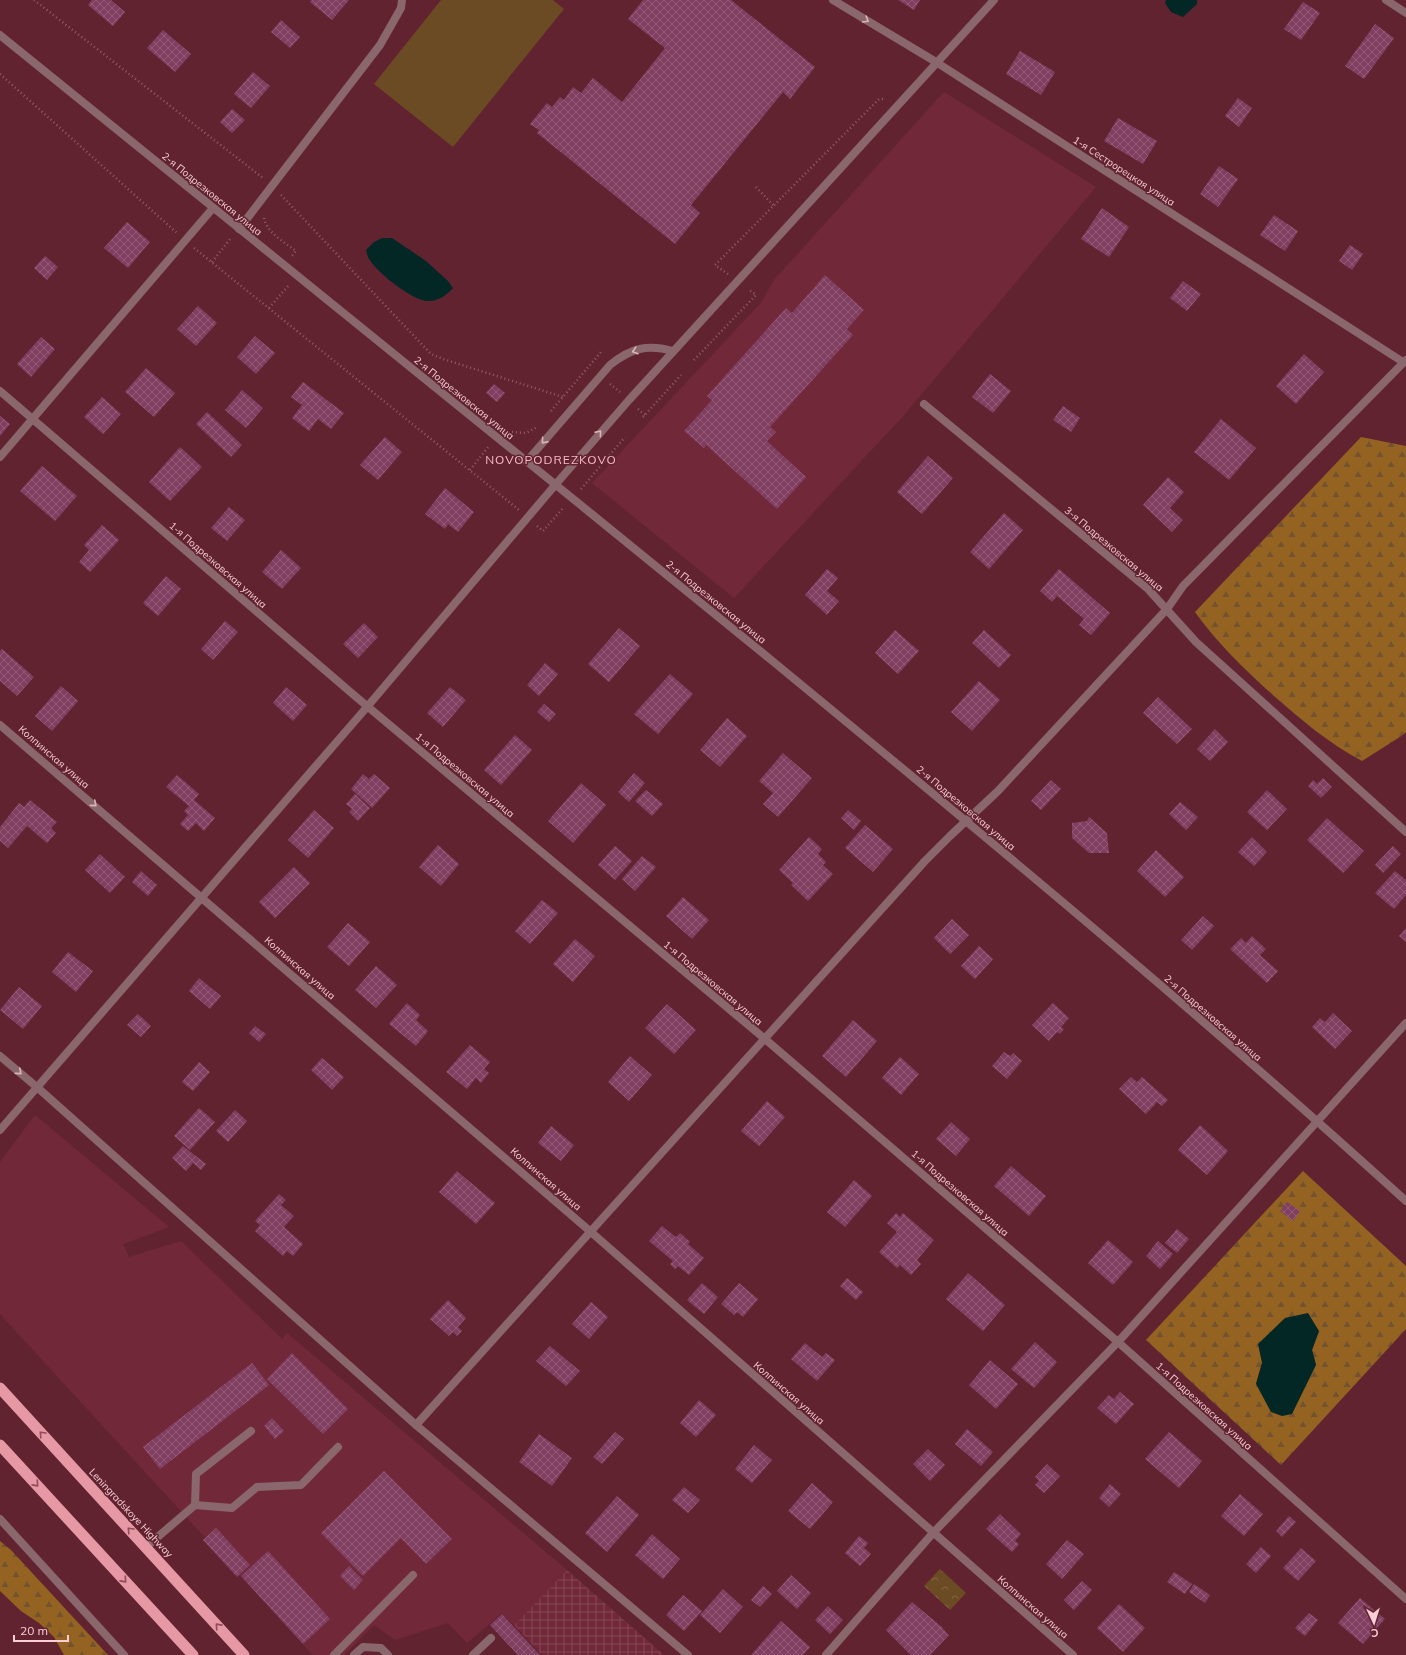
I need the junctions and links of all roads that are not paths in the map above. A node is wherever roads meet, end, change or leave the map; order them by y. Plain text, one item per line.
1 (402, 0) edge
2 (833, 0) edge
3 (994, 0) edge
4 (1386, 0) edge
5 (1406, 13) edge
6 (0, 35) edge
7 (936, 62) junction
8 (213, 208) junction
9 (239, 229) junction
10 (673, 351) junction
11 (1405, 362) edge
12 (0, 391) edge
13 (924, 404) dead end
14 (33, 419) junction
15 (0, 457) edge
16 (527, 461) junction
17 (556, 484) junction
18 (1167, 608) junction
19 (367, 707) junction
20 (0, 725) edge
21 (967, 821) junction
22 (1406, 832) edge
23 (202, 897) junction
24 (1406, 1023) edge
25 (765, 1039) junction
26 (0, 1056) edge
27 (38, 1088) junction
28 (1317, 1121) junction
29 (0, 1130) edge
30 (1406, 1201) edge
31 (591, 1232) junction
32 (1118, 1342) junction
33 (0, 1388) edge
34 (416, 1425) junction
35 (251, 1431) dead end
36 (0, 1445) edge
37 (338, 1447) dead end
38 (195, 1505) junction
39 (0, 1519) edge
40 (933, 1533) junction
41 (146, 1547) junction
42 (413, 1575) dead end
43 (1406, 1599) edge
44 (491, 1638) dead end
45 (124, 1655) edge
46 (192, 1655) edge
47 (244, 1655) edge
48 (334, 1655) edge
49 (354, 1655) edge
50 (388, 1655) edge
51 (473, 1655) edge
52 (688, 1655) edge
53 (826, 1655) edge
54 (1073, 1655) edge

1 - 9 street
2 -> 7 street, 1-я Сестрорецкая улица
3 - 7 street
4 - 5 street
6 - 8 street, 2-я Подрезковская улица
7 - 10 street
7 - 11 street, 1-я Сестрорецкая улица
8 - 9 street, 2-я Подрезковская улица
8 - 14 street
9 - 16 street, 2-я Подрезковская улица
10 -> 16 street
17 -> 10 street
11 - 18 street
12 - 14 street, 1-я Подрезковская улица
13 - 18 street, 3-я Подрезковская улица
14 - 15 street
14 - 19 street, 1-я Подрезковская улица
16 - 17 street, 2-я Подрезковская улица
17 - 19 street
17 - 21 street, 2-я Подрезковская улица
18 - 21 street
18 - 22 street, 3-я Подрезковская улица
19 - 23 street
19 - 25 street, 1-я Подрезковская улица
20 -> 23 street, Колпинская улица
21 - 25 street
21 - 28 street, 2-я Подрезковская улица
23 - 27 street
23 - 31 street, Колпинская улица
24 - 28 street
25 - 31 street
25 - 32 street, 1-я Подрезковская улица
26 -> 27 street
27 - 29 street
27 - 34 street
28 - 30 street, 2-я Подрезковская улица
28 - 32 street
31 - 34 street
31 - 40 street, Колпинская улица
32 - 40 street
32 - 43 street, 1-я Подрезковская улица
41 -> 33 highway, Leningradskoye Highway
34 - 52 street
35 - 38 street
36 -> 46 highway
37 - 38 street
38 - 41 street
39 - 45 street
40 - 53 street
40 - 54 street, Колпинская улица
47 -> 41 highway, Leningradskoye Highway
42 - 48 street
44 - 51 street
49 - 50 street

